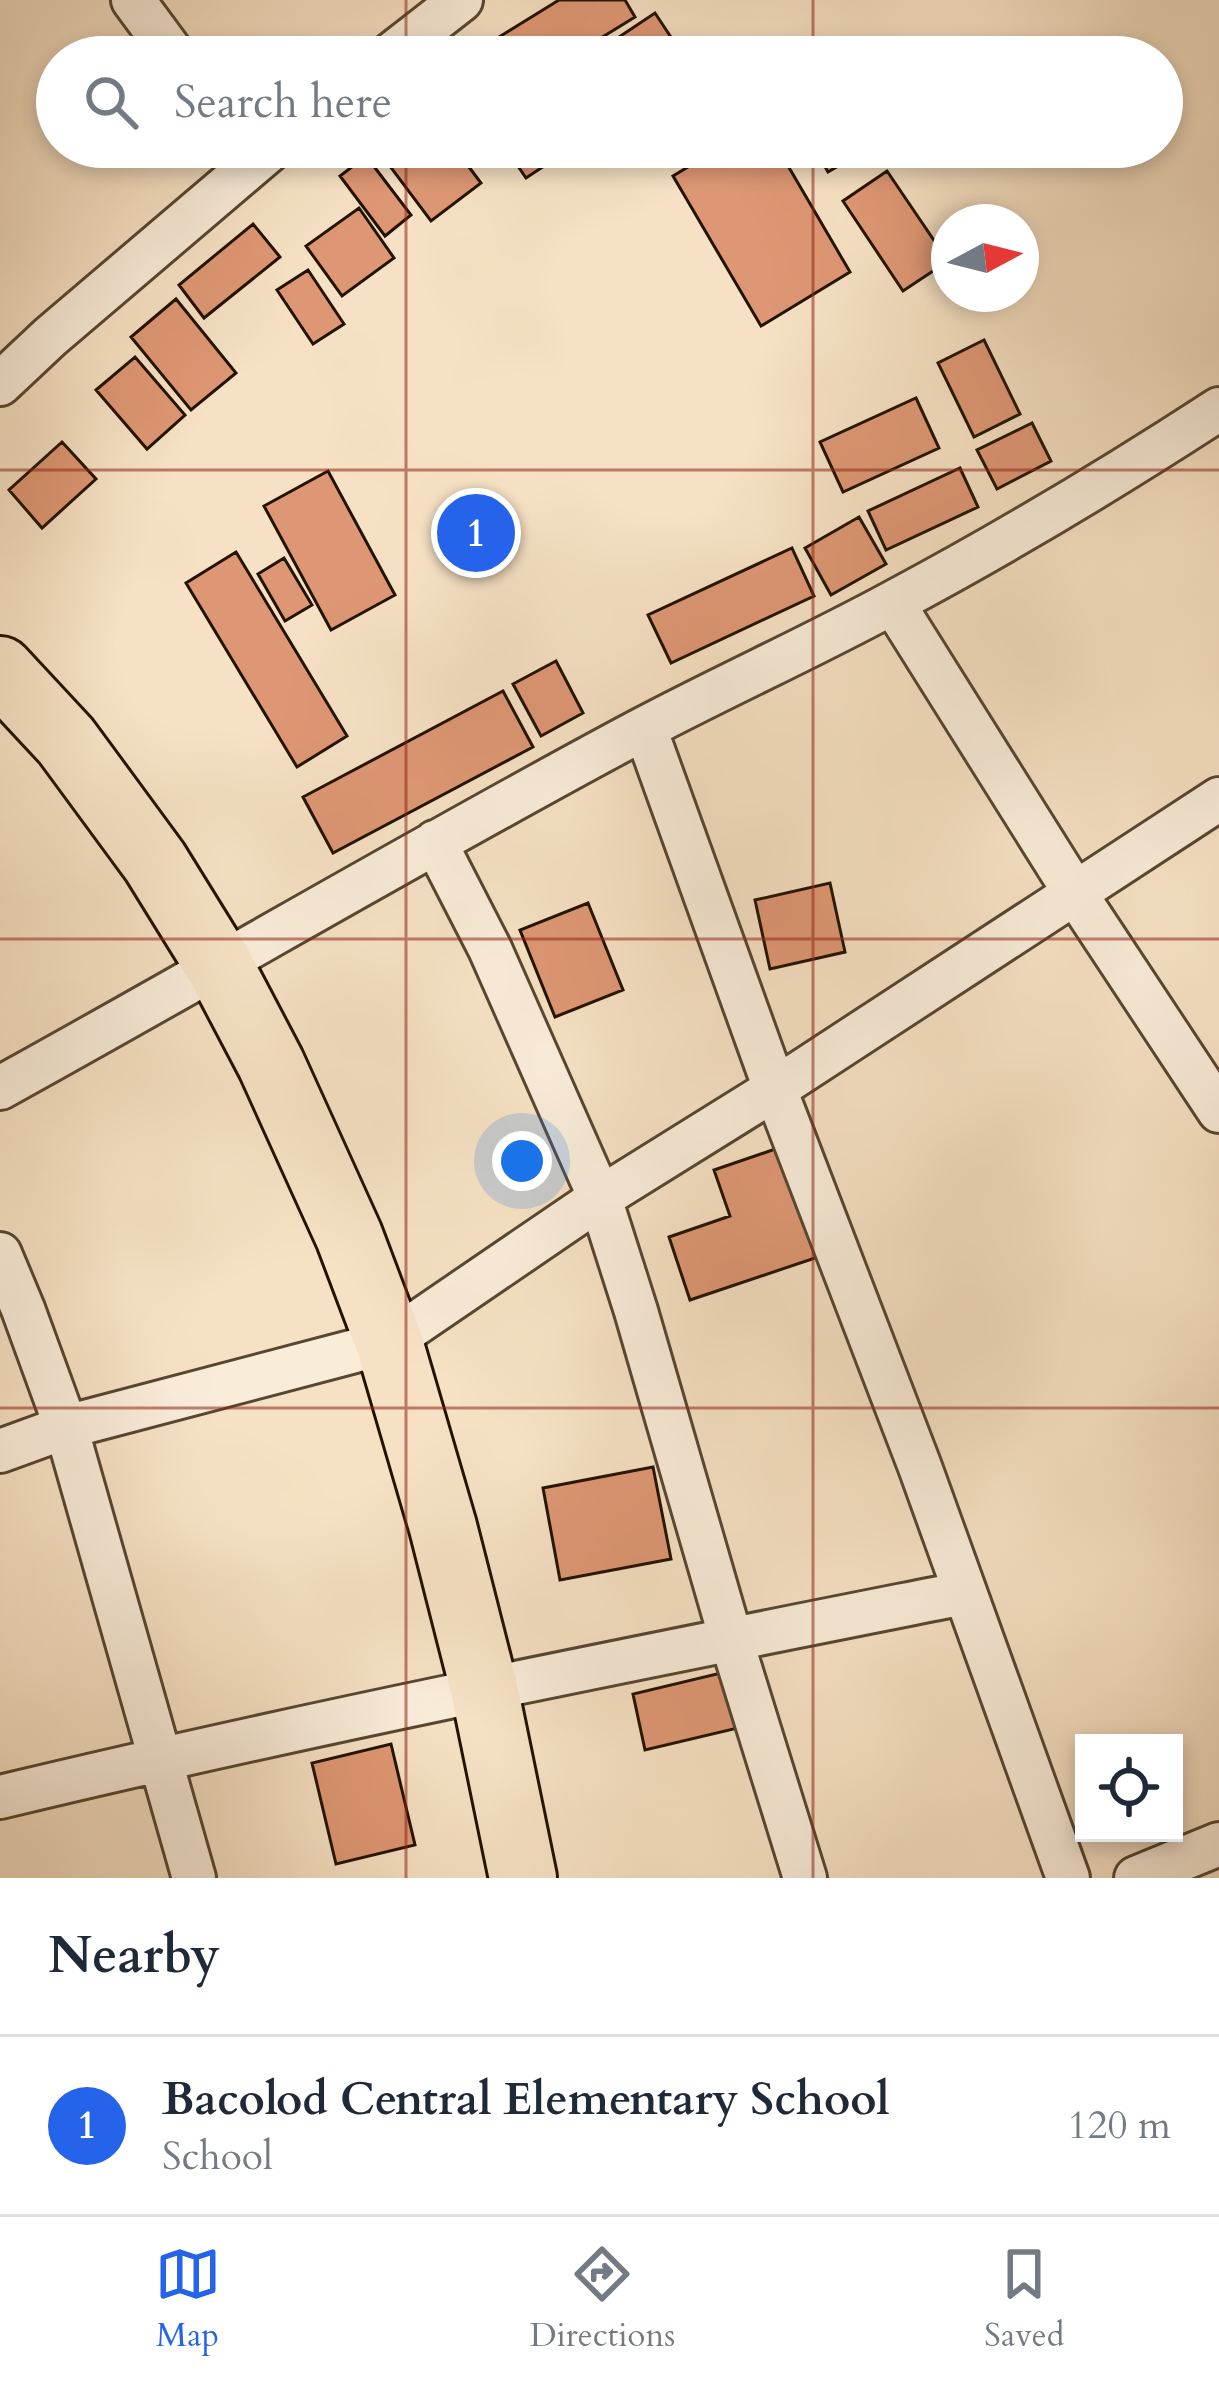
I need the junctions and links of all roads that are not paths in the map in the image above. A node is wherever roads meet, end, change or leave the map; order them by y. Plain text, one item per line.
1 (133, 0) edge
2 (461, 0) edge
3 (160, 36) edge
4 (415, 36) edge
5 (236, 168) edge
6 (0, 384) edge
7 (1219, 409) edge
8 (893, 603) junction
9 (0, 670) edge
10 (645, 728) junction
11 (1219, 800) edge
12 (435, 842) junction
13 (1075, 893) junction
14 (220, 967) junction
15 (0, 1088) edge
16 (776, 1089) junction
17 (1219, 1111) edge
18 (600, 1198) junction
19 (0, 1254) edge
20 (389, 1342) junction
21 (66, 1426) junction
22 (0, 1451) edge
23 (964, 1592) junction
24 (731, 1639) junction
25 (484, 1688) junction
26 (160, 1758) junction
27 (0, 1796) edge
28 (1219, 1844) edge
29 (194, 1878) edge
30 (523, 1878) edge
31 (805, 1878) edge
32 (1068, 1878) edge
33 (1136, 1878) edge

1 - 3 street
2 - 4 street
5 - 6 street
7 - 8 street
8 - 10 street
8 - 13 street
9 - 14 highway
10 - 12 street
10 - 16 street
11 - 13 street
12 - 14 street
12 - 18 street
13 - 16 street
13 - 17 street
14 - 15 street
14 - 20 highway
16 - 18 street
16 - 23 street
18 - 20 street
18 - 24 street
19 - 21 street
20 - 21 street
20 - 25 highway
21 - 22 street
21 - 26 street
23 - 24 street
23 - 32 street
24 - 25 street
24 - 31 street
25 - 26 street
25 - 30 highway
26 - 27 street
26 - 29 street
28 - 33 street

